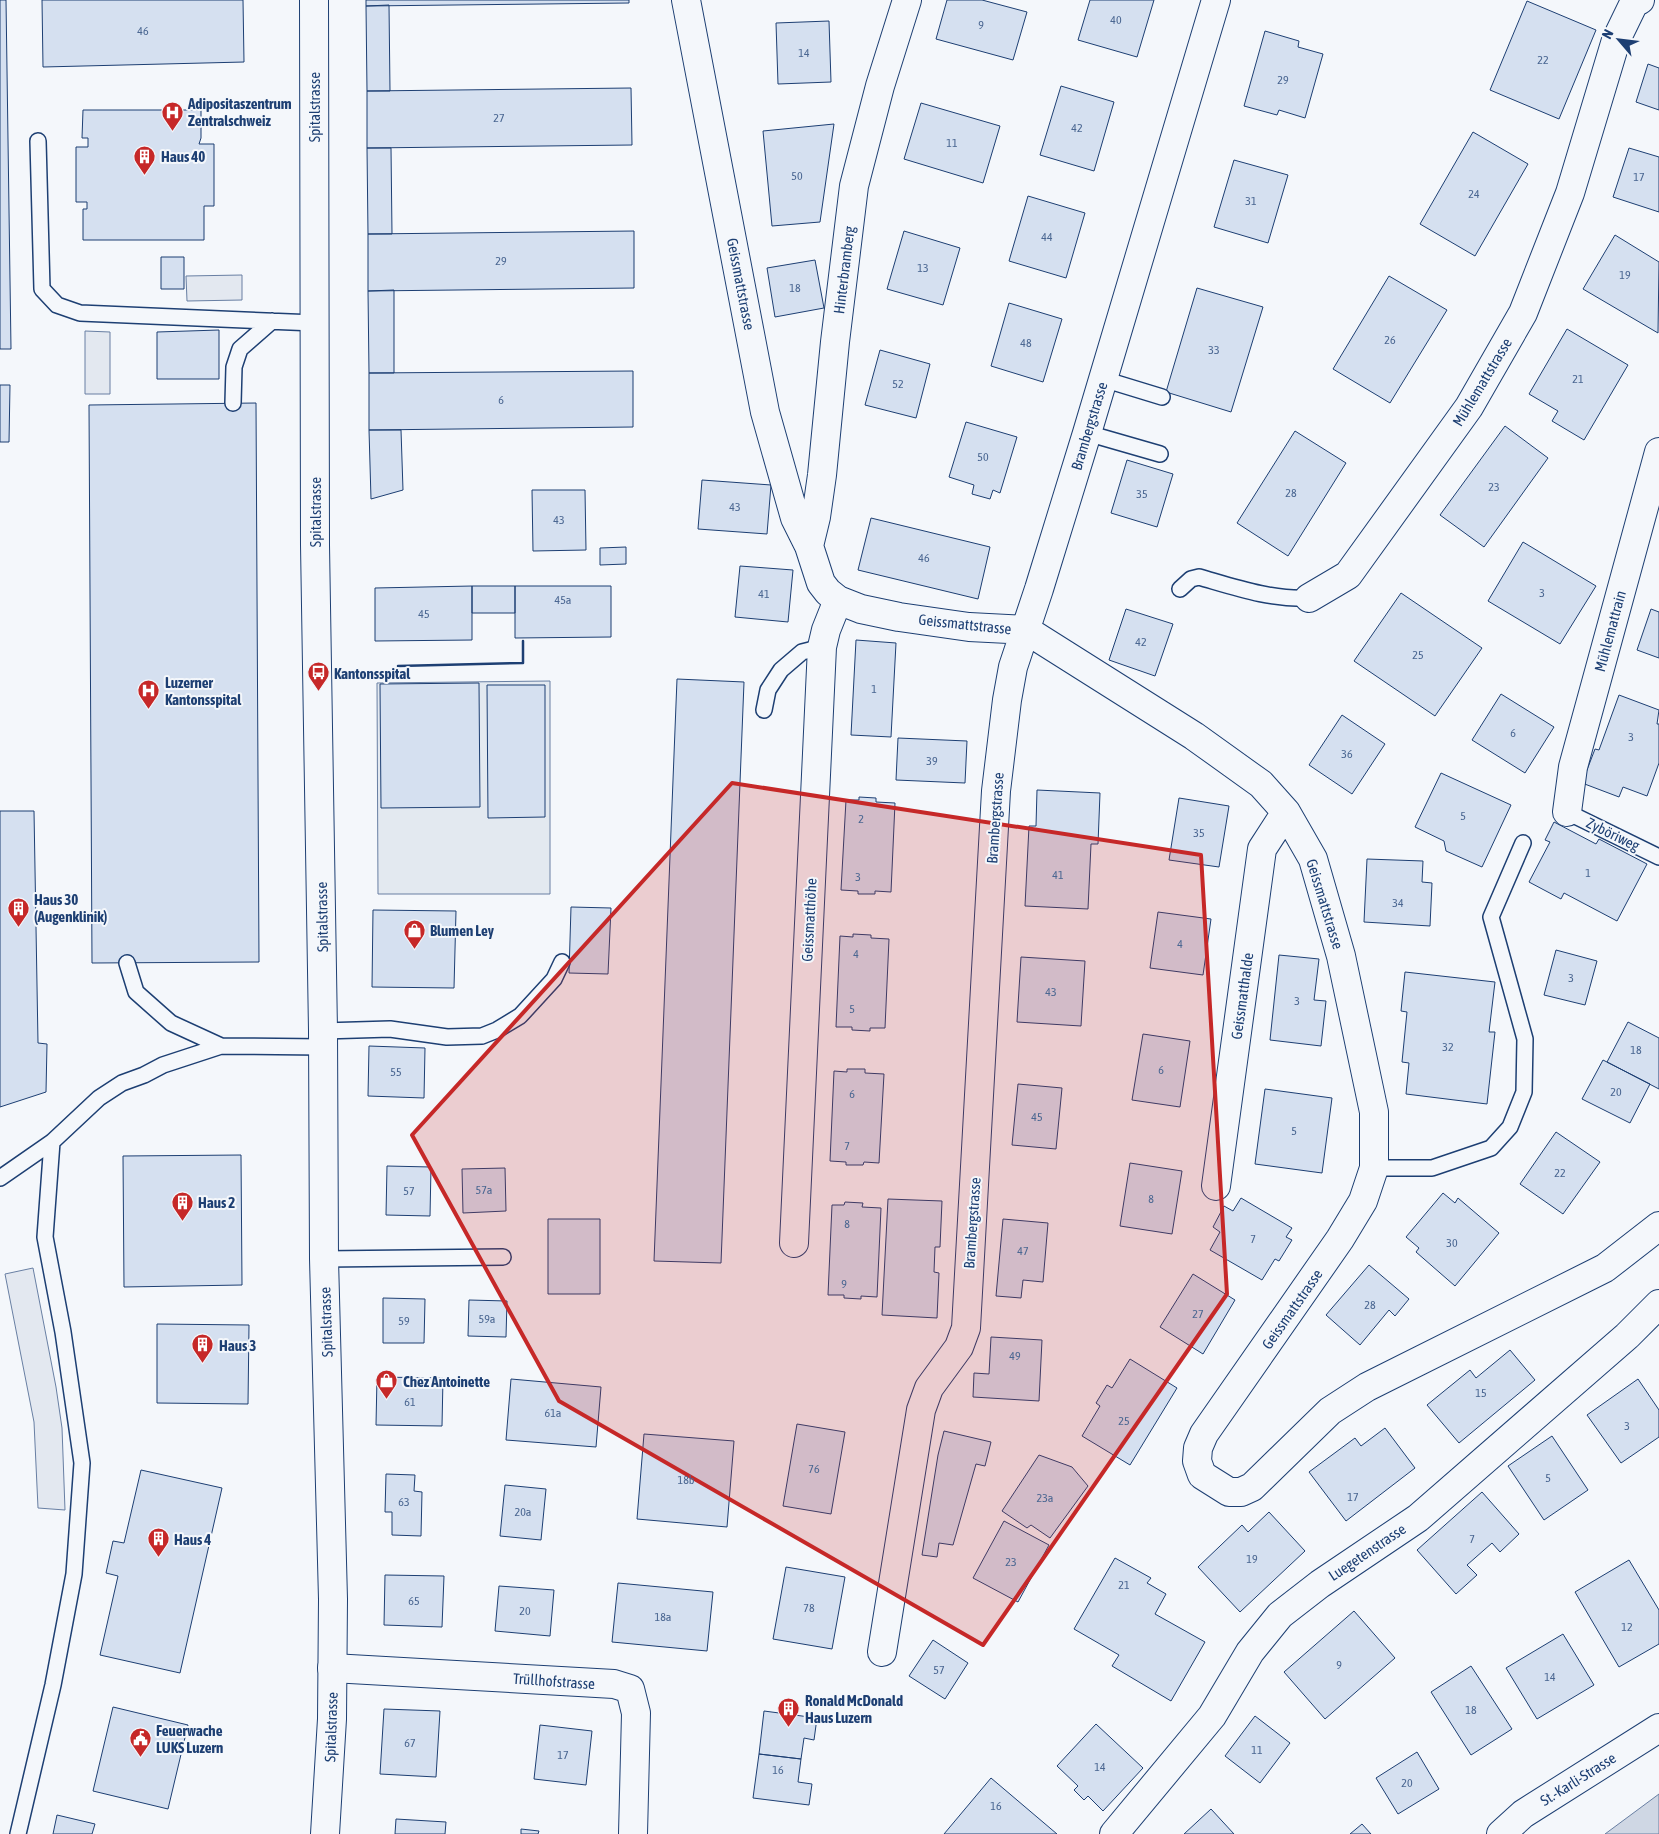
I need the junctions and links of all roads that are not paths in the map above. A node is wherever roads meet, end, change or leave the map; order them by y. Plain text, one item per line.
1 (314, 0) edge
2 (686, 0) edge
3 (907, 0) edge
4 (1216, 0) edge
5 (1640, 0) edge
6 (38, 141) dead end
7 (272, 321) junction
8 (315, 323) junction
9 (1103, 379) junction
10 (1162, 397) dead end
11 (233, 404) dead end
12 (1087, 433) junction
13 (1659, 452) edge
14 (1160, 454) dead end
15 (809, 546) junction
16 (1180, 590) dead end
17 (1308, 598) joint
18 (838, 600) junction
19 (1026, 630) junction
20 (822, 647) junction
21 (764, 710) dead end
22 (1286, 812) junction
23 (1567, 812) joint
24 (1524, 843) dead end
25 (1659, 857) edge
26 (562, 962) dead end
27 (127, 963) dead end
28 (320, 1040) junction
29 (221, 1046) junction
30 (52, 1142) junction
31 (1374, 1168) junction
32 (0, 1178) edge
33 (1216, 1186) dead end
34 (1659, 1226) edge
35 (794, 1243) dead end
36 (502, 1257) dead end
37 (324, 1259) junction
38 (1659, 1304) edge
39 (882, 1652) dead end
40 (332, 1668) junction
41 (1659, 1728) edge
42 (18, 1834) edge
43 (325, 1834) edge
44 (633, 1834) edge
45 (1114, 1834) edge
46 (1501, 1834) edge

1 - 8 street, Spitalstrasse
2 - 15 street, Geissmattstrasse
3 - 15 street, Hinterbramberg
4 - 9 street, Brambergstrasse
5 - 17 street, Mühlemattstrasse
6 - 7 lane
7 - 8 lane
7 - 11 lane
8 - 28 street, Spitalstrasse
9 - 10 lane
9 - 12 street, Brambergstrasse
12 - 14 lane
12 - 19 street, Brambergstrasse
13 - 23 street, Mühlemattrain
15 - 18 street, Geissmattstrasse
16 - 17 lane, Mühlemattstrasse
18 - 19 street, Geissmattstrasse
18 - 20 street, Geissmatthöhe
19 - 22 street, Geissmattstrasse
19 - 39 street, Brambergstrasse
20 - 21 lane
20 - 35 street, Geissmatthöhe
22 - 31 street, Geissmattstrasse
22 - 33 street, Geissmatthalde
23 - 25 lane, Zyböriweg
24 - 31 lane
26 - 28 lane
27 - 29 lane
28 - 29 lane
28 - 37 street, Spitalstrasse
29 - 30 lane
30 - 32 lane
30 - 42 lane
31 - 34 street, Geissmattstrasse
36 - 37 lane
37 - 40 street, Spitalstrasse
38 - 45 street, Luegetenstrasse
40 - 43 street, Spitalstrasse
40 - 44 street, Trüllhofstrasse
41 - 46 street, St.-Karli-Strasse

